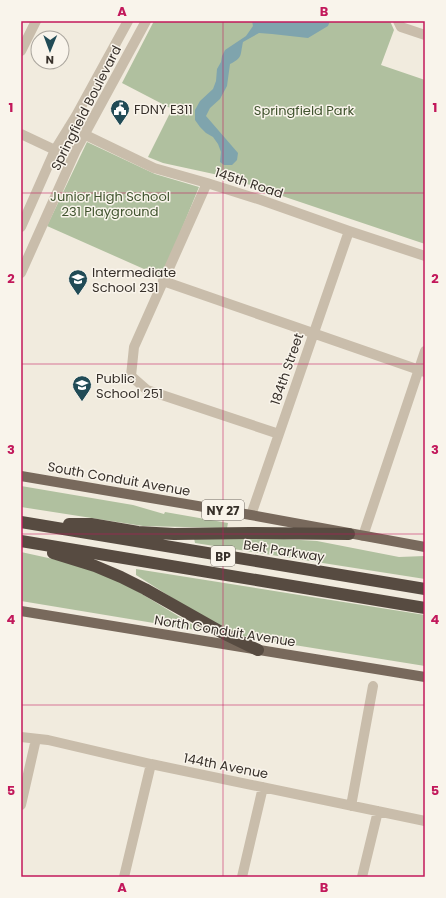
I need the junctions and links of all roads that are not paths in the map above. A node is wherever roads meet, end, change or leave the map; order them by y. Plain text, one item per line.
1 (36, 21) edge
2 (128, 21) edge
3 (146, 21) edge
4 (400, 24) edge
5 (425, 35) edge
6 (21, 51) edge
7 (69, 126) junction
8 (21, 134) edge
9 (85, 134) junction
10 (55, 150) junction
11 (206, 183) junction
12 (21, 227) edge
13 (349, 231) junction
14 (425, 256) edge
15 (21, 273) edge
16 (163, 281) junction
17 (313, 334) junction
18 (425, 351) edge
19 (422, 371) edge
20 (279, 434) junction
21 (21, 476) edge
22 (251, 515) junction
23 (21, 522) edge
24 (349, 534) junction
25 (362, 536) junction
26 (21, 542) edge
27 (425, 547) edge
28 (425, 589) edge
29 (425, 608) edge
30 (21, 610) edge
31 (258, 650) junction
32 (425, 677) edge
33 (373, 686) dead end
34 (21, 737) edge
35 (36, 739) junction
36 (151, 764) junction
37 (263, 787) junction
38 (21, 805) edge
39 (351, 806) junction
40 (378, 811) junction
41 (425, 821) edge
42 (124, 877) edge
43 (242, 877) edge
44 (362, 877) edge

1 - 6 street
2 - 7 street, Springfield Boulevard
3 - 9 street, Springfield Boulevard
4 - 5 street
7 - 9 street, 145th Road
7 - 10 street, Springfield Boulevard
8 - 10 street
9 - 11 street, 145th Road
9 - 15 street, Springfield Boulevard
10 - 12 street, Springfield Boulevard
11 - 13 street, 145th Road
11 - 16 street
13 - 14 street, 145th Road
13 - 17 street, 184th Street
16 - 17 street
16 - 20 street
17 - 19 street
17 - 20 street, 184th Street
18 - 19 street
19 - 25 street
20 - 22 street, 184th Street
21 - 22 main road, South Conduit Avenue / NY 27
22 - 24 main road, South Conduit Avenue / NY 27
23 - 24 highway
23 - 28 highway, Belt Parkway / BP
24 - 25 main road, South Conduit Avenue / NY 27
25 - 27 main road, South Conduit Avenue / NY 27
26 - 29 highway, BP
26 - 31 highway
30 - 31 main road, North Conduit Avenue
31 - 32 main road, North Conduit Avenue
33 - 39 street
34 - 35 street, 144th Avenue
35 - 36 street, 144th Avenue
35 - 38 street
36 - 37 street, 144th Avenue
36 - 42 street
37 - 39 street, 144th Avenue
37 - 43 street
39 - 40 street, 144th Avenue
40 - 41 street, 144th Avenue
40 - 44 street

